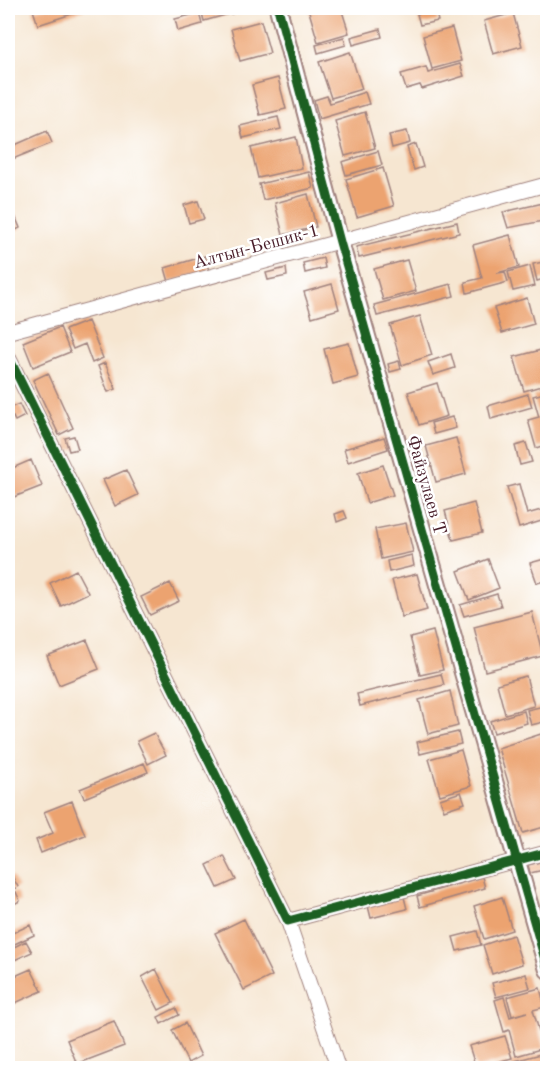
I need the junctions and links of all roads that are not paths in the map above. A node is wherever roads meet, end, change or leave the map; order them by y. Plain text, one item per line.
1 (278, 8) edge
2 (548, 184) edge
3 (340, 242) junction
4 (8, 332) edge
5 (8, 356) edge
6 (548, 852) edge
7 (516, 860) junction
8 (288, 921) junction
9 (548, 970) edge
10 (338, 1068) edge

1 - 3 street, Файзулаев Т
2 - 3 street, Алтын-Бешик-1
3 - 4 street, Алтын-Бешик-1
3 - 7 street, Файзулаев Т
5 - 8 street
6 - 7 street
7 - 8 street
7 - 9 street, Файзулаев Т
8 - 10 street

